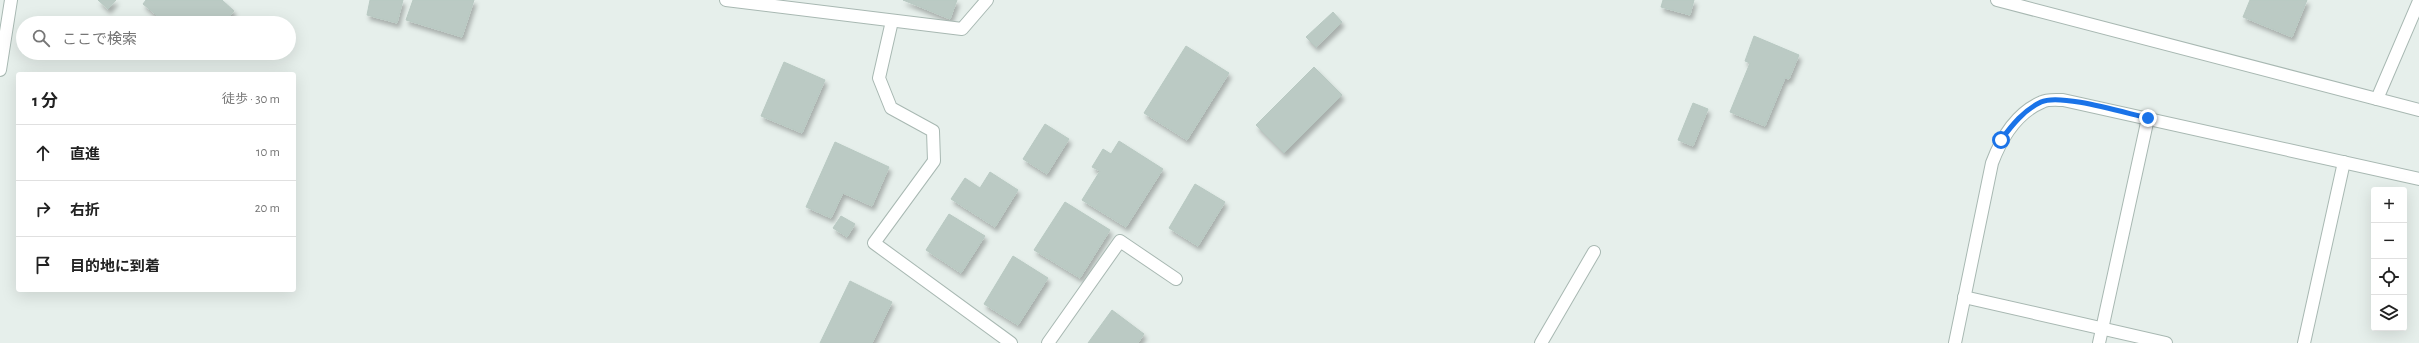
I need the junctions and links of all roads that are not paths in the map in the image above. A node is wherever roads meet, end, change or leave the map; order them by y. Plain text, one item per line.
1 (11, 0) edge
2 (726, 0) edge
3 (987, 0) edge
4 (1997, 0) edge
5 (2419, 1) edge
6 (892, 21) junction
7 (0, 70) edge
8 (2377, 99) junction
9 (2419, 110) edge
10 (2148, 118) junction
11 (2344, 162) junction
12 (2419, 179) edge
13 (1594, 252) dead end
14 (1176, 279) dead end
15 (1964, 297) junction
16 (2102, 329) junction
17 (1011, 343) edge
18 (1048, 343) edge
19 (1541, 343) edge
20 (1955, 343) edge
21 (2099, 343) edge
22 (2166, 343) edge
23 (2304, 343) edge

1 - 7 street
2 - 6 street
3 - 6 street
4 - 8 street
5 - 8 street
6 - 17 street
8 - 9 street
10 - 11 street
10 - 15 street
10 - 16 street
11 - 12 street
11 - 23 street
13 - 19 street
14 - 18 street
15 - 16 street
15 - 20 street
16 - 21 street
16 - 22 street

